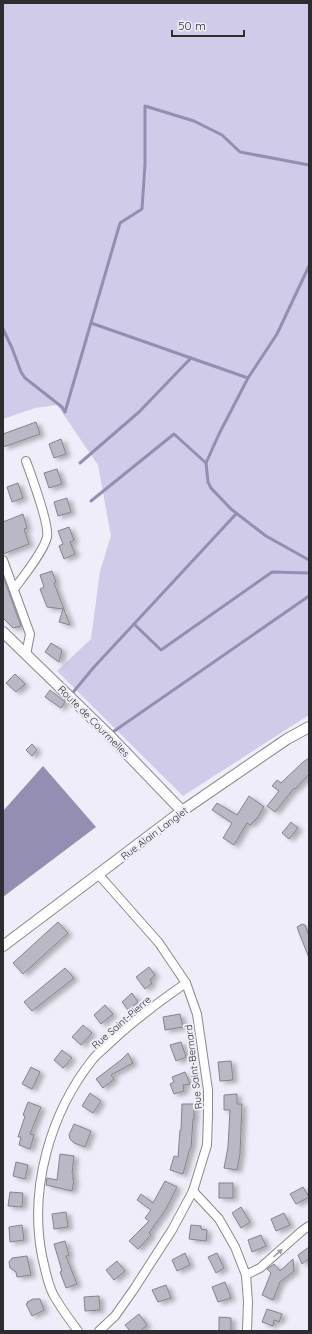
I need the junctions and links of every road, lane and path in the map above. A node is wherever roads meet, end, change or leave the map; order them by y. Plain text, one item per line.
1 (26, 461) dead end
2 (3, 560) edge
3 (14, 589) junction
4 (3, 632) edge
5 (26, 655) junction
6 (309, 727) edge
7 (182, 811) junction
8 (99, 875) junction
9 (3, 946) edge
10 (186, 983) junction
11 (193, 1191) junction
12 (309, 1226) edge
13 (246, 1275) junction
14 (78, 1331) edge
15 (99, 1331) edge
16 (246, 1331) edge

1 - 3 street
2 - 3 street
3 - 5 street
4 - 5 street, Route de Courmelles
5 - 7 street, Route de Courmelles
6 - 7 street, Rue Alain Langlet
7 - 8 street, Rue Alain Langlet
8 - 9 street, Rue Alain Langlet
8 - 10 street, Rue Saint-Bernard
10 - 11 street, Rue Saint-Bernard
10 - 14 street, Rue Saint-Pierre
11 - 13 street
11 - 15 street, Rue Saint-Bernard
13 -> 12 street
13 - 16 street

